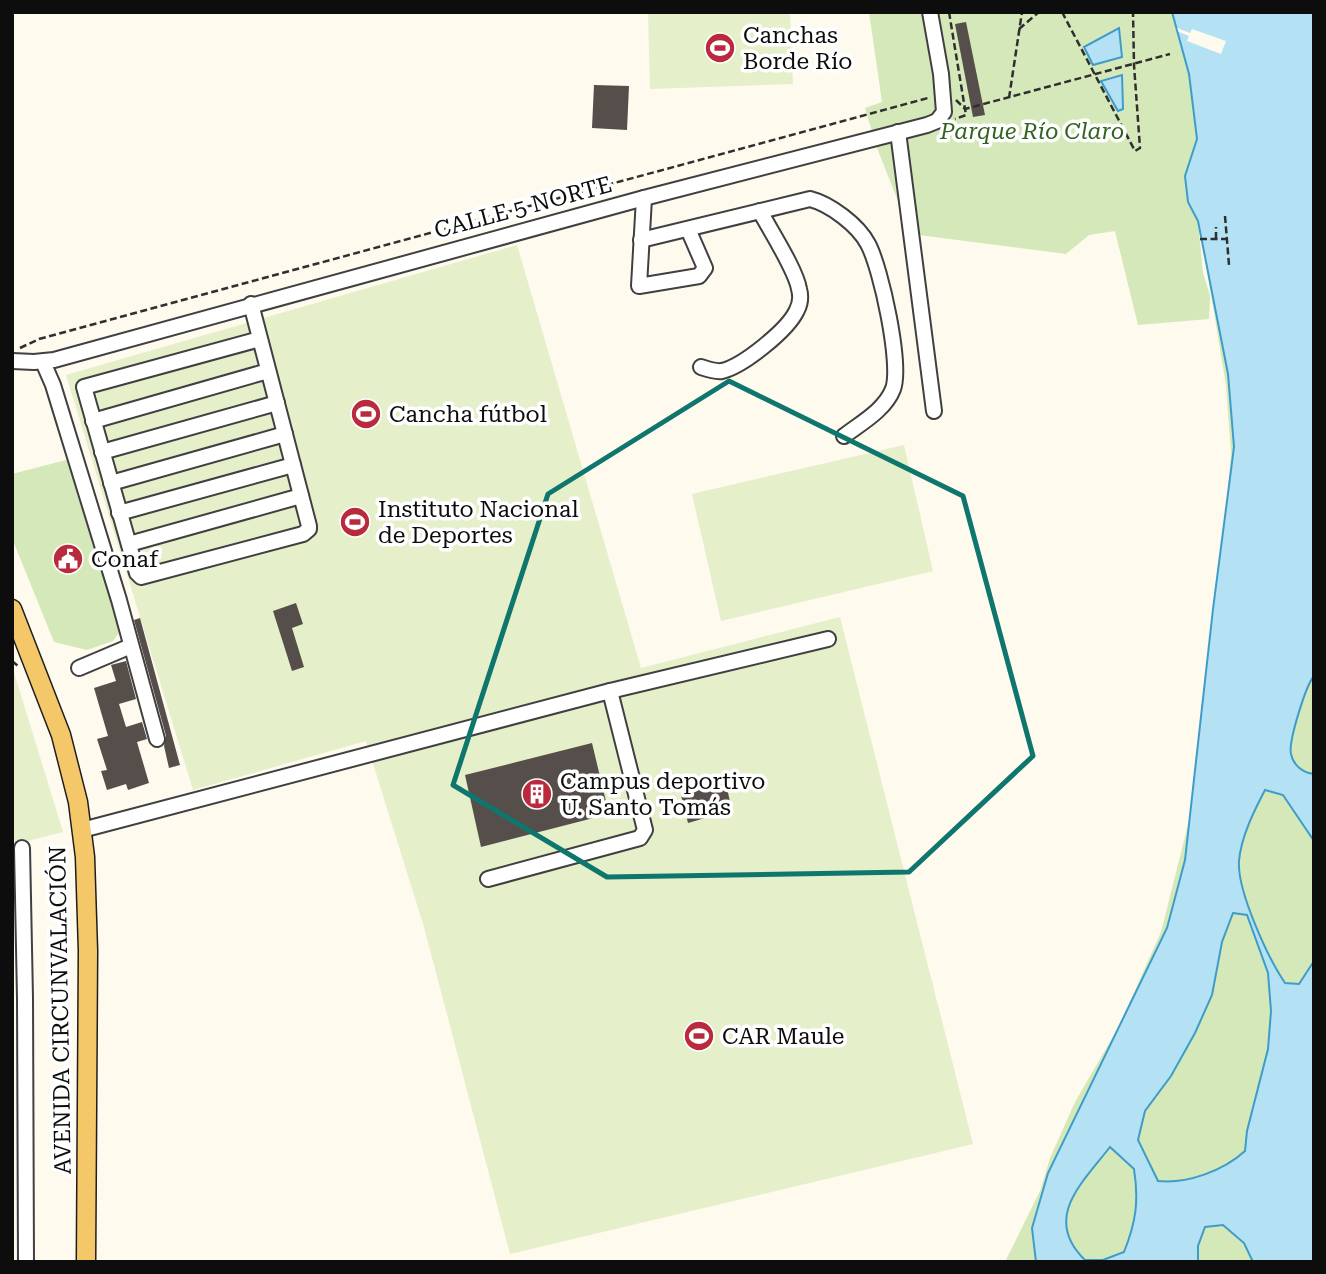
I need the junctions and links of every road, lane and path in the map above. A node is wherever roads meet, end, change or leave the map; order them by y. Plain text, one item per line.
1 (930, 12) edge
2 (1022, 12) edge
3 (1039, 12) edge
4 (1062, 12) edge
5 (1133, 12) edge
6 (1019, 29) junction
7 (1170, 54) dead end
8 (1133, 65) junction
9 (1095, 75) junction
10 (944, 93) junction
11 (1009, 97) junction
12 (898, 132) junction
13 (644, 198) junction
14 (760, 211) junction
15 (1225, 216) dead end
16 (1216, 227) dead end
17 (688, 229) junction
18 (1200, 239) dead end
19 (1216, 239) junction
20 (1228, 239) junction
21 (641, 240) junction
22 (1229, 265) dead end
23 (251, 304) junction
24 (260, 339) junction
25 (13, 356) edge
26 (43, 362) junction
27 (701, 367) dead end
28 (268, 371) junction
29 (277, 403) junction
30 (934, 411) dead end
31 (93, 421) junction
32 (285, 434) junction
33 (844, 436) dead end
34 (102, 452) junction
35 (293, 465) junction
36 (111, 483) junction
37 (301, 496) junction
38 (119, 513) junction
39 (129, 544) junction
40 (12, 609) edge
41 (12, 622) edge
42 (828, 639) dead end
43 (24, 641) junction
44 (131, 646) junction
45 (12, 661) edge
46 (19, 668) dead end
47 (79, 668) dead end
48 (610, 691) junction
49 (157, 739) dead end
50 (82, 830) junction
51 (22, 848) dead end
52 (488, 879) dead end
53 (17, 900) edge
54 (19, 999) edge
55 (18, 1092) edge
56 (19, 1182) edge
57 (26, 1262) edge
58 (86, 1262) edge

1 - 10 street
2 - 6 path
3 - 6 path
4 - 9 path
5 - 8 path
6 - 11 path
7 - 8 path
8 - 9 path
8 - 9 path
9 - 11 path
10 - 11 path
10 - 12 street, CALLE 5 NORTE
10 - 25 path
12 - 13 street, CALLE 5 NORTE
12 - 30 street
13 - 21 street
13 - 23 street, CALLE 5 NORTE
14 - 17 street
14 - 27 street
14 - 33 street
15 - 20 path
16 - 19 path
17 - 21 street
17 - 21 street
18 - 19 path
19 - 20 path
20 - 22 path
23 - 24 street
23 - 26 street, CALLE 5 NORTE
24 - 28 street
24 - 31 street
25 - 26 street, CALLE 5 NORTE
26 - 44 street
28 - 29 street
28 - 31 street
29 - 32 street
29 - 34 street
31 - 34 street
32 - 35 street
32 - 36 street
34 - 36 street
35 - 37 street
35 - 38 street
36 - 38 street
37 - 39 street
37 - 39 street
38 - 39 street
40 - 43 main road, AVENIDA CIRCUNVALACIÓN
41 - 43 main road, AVENIDA CIRCUNVALACIÓN
42 - 48 street
43 - 50 main road, AVENIDA CIRCUNVALACIÓN
44 - 47 street
44 - 49 street
45 - 46 path
48 - 50 street
48 - 52 street
50 - 58 main road, AVENIDA CIRCUNVALACIÓN
51 - 53 street
53 - 54 street
54 - 55 street
55 - 56 street
56 - 57 street

